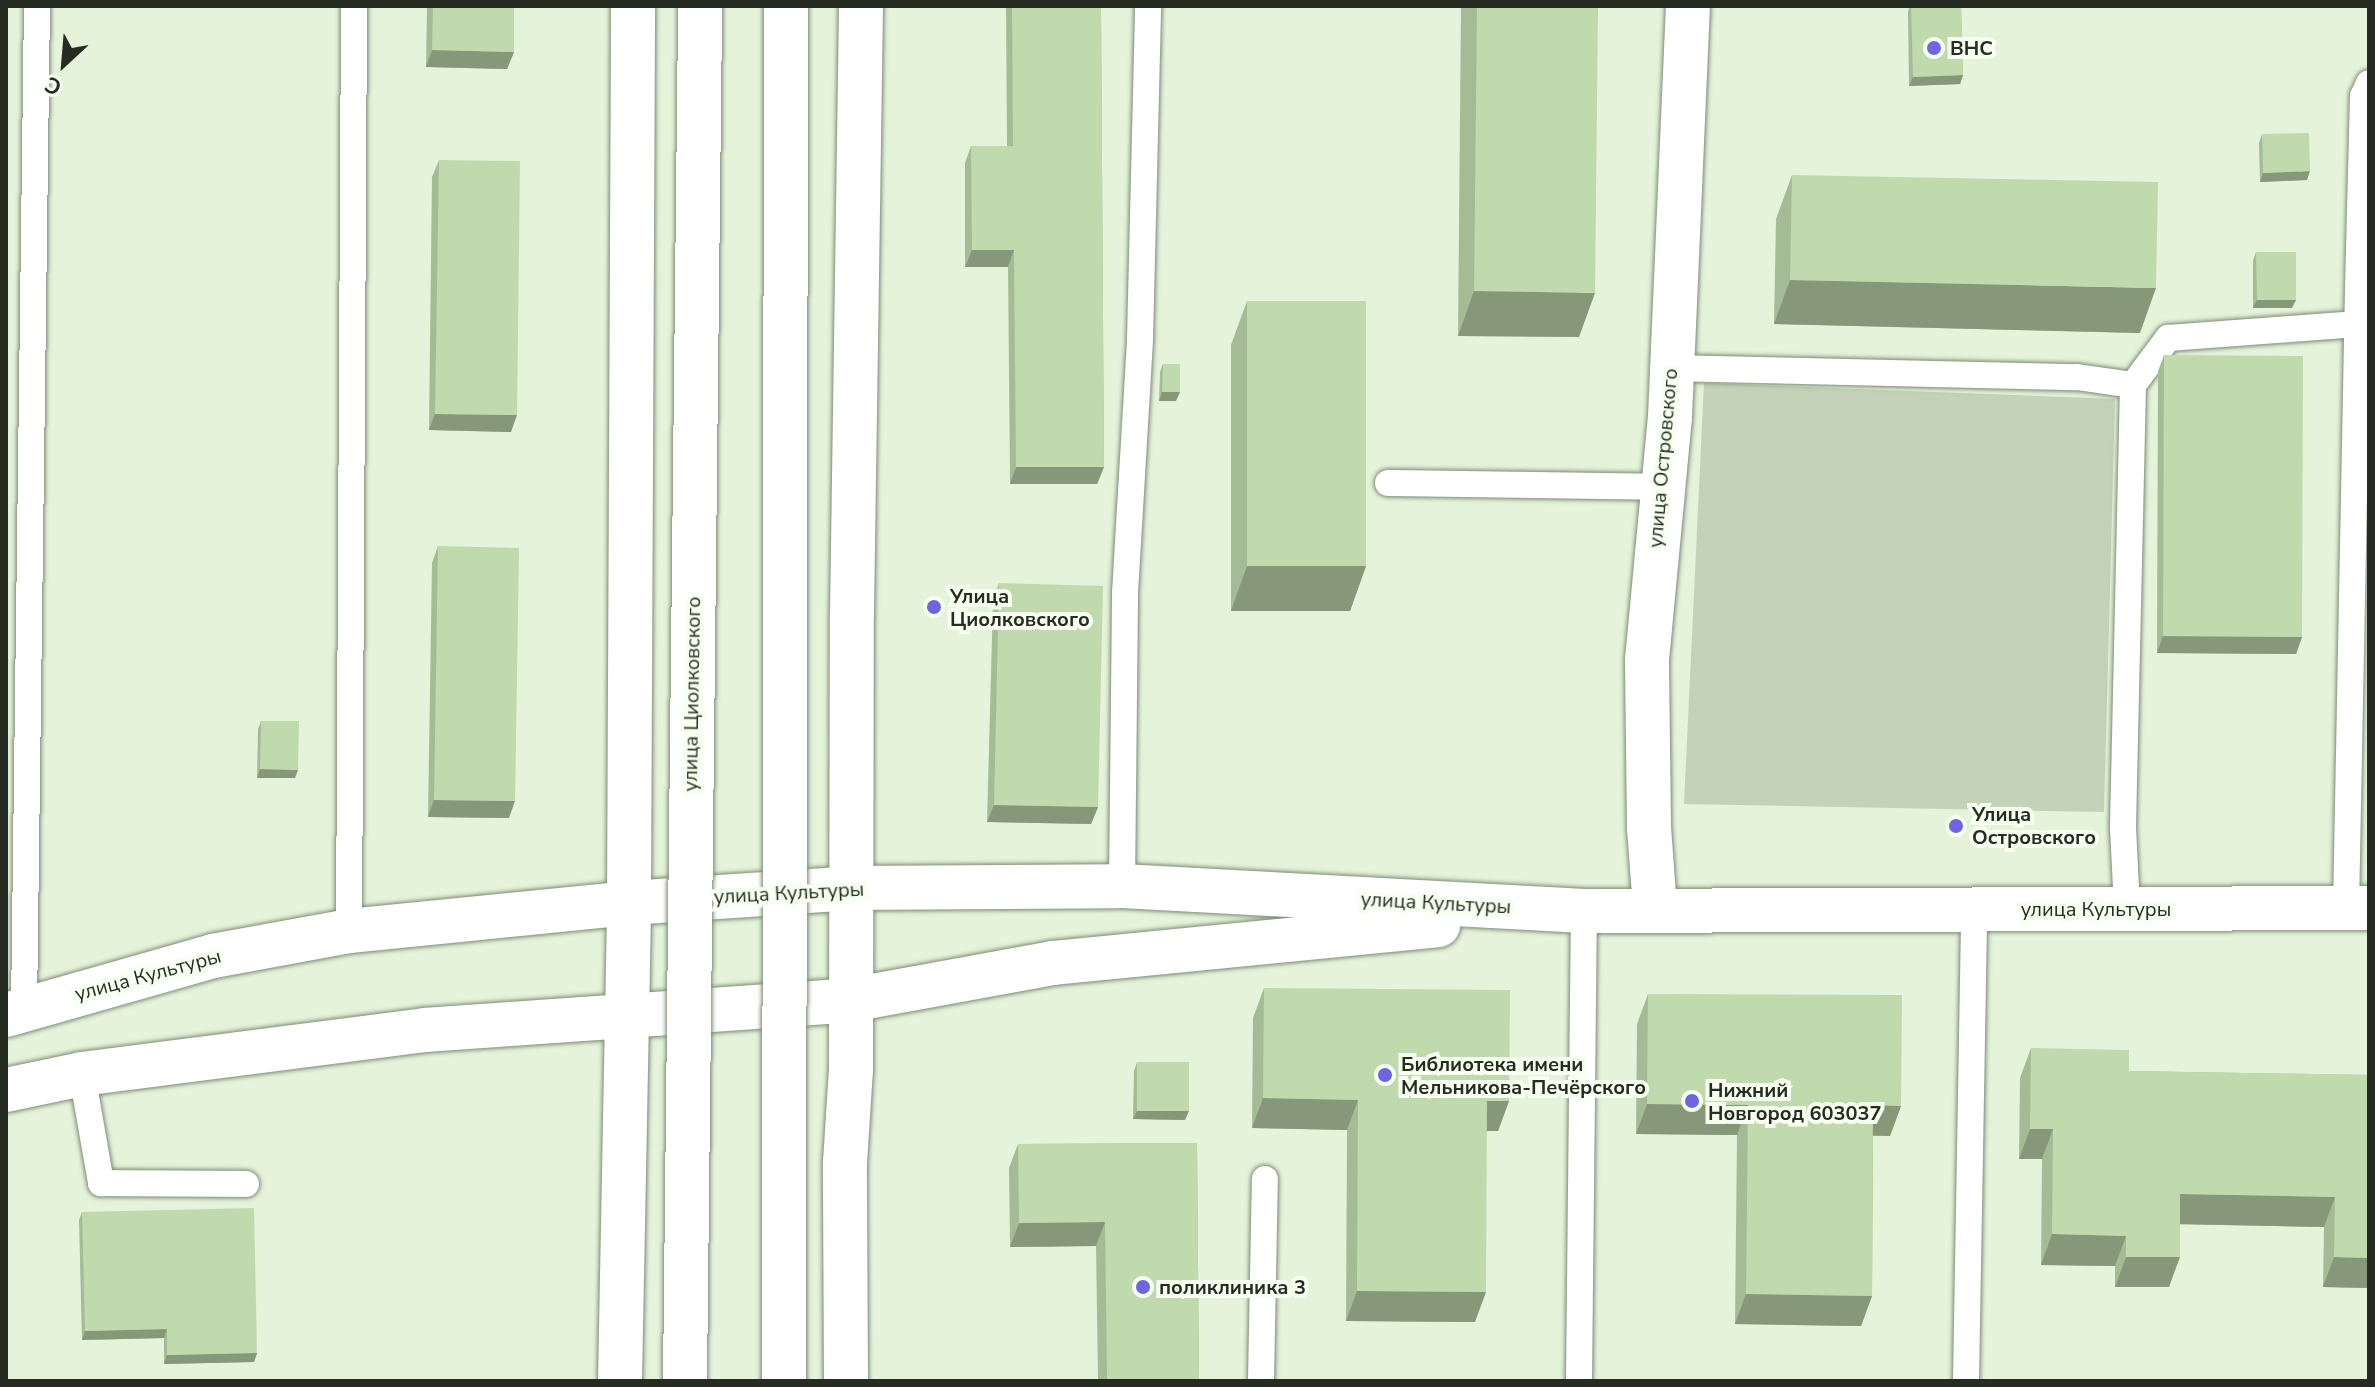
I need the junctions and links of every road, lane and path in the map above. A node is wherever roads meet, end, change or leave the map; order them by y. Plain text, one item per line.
1 (37, 6) edge
2 (354, 6) edge
3 (633, 6) edge
4 (700, 6) edge
5 (786, 6) edge
6 (861, 6) edge
7 (1148, 6) edge
8 (1688, 6) edge
9 (2369, 83) edge
10 (2364, 288) edge
11 (2357, 324) junction
12 (1671, 368) junction
13 (2133, 385) junction
14 (1388, 483) dead end
15 (1661, 487) junction
16 (2359, 774) edge
17 (1122, 886) junction
18 (852, 888) junction
19 (629, 903) junction
20 (2357, 908) edge
21 (1655, 909) junction
22 (1974, 909) junction
23 (2127, 909) junction
24 (1584, 911) junction
25 (349, 931) junction
26 (851, 1000) junction
27 (15, 1012) edge
28 (627, 1013) junction
29 (82, 1074) junction
30 (6, 1090) edge
31 (1265, 1179) dead end
32 (246, 1184) dead end
33 (620, 1381) edge
34 (685, 1381) edge
35 (784, 1381) edge
36 (846, 1381) edge
37 (1261, 1381) edge
38 (1579, 1381) edge
39 (1966, 1381) edge

1 - 27 lane
2 - 25 lane
3 - 19 main road
4 - 34 main road, улица Циолковского, bridge
5 - 35 main road, bridge
6 - 18 main road
7 - 17 lane
8 - 12 main road, улица Островского
9 - 10 lane
10 - 11 lane
11 - 13 lane
11 - 16 lane
12 - 13 lane
12 - 15 main road, улица Островского
13 - 23 lane
14 - 15 lane
15 - 21 main road, улица Островского
16 - 20 lane
17 - 18 main road, улица Культуры
17 - 24 main road, улица Культуры
18 - 19 main road, улица Культуры
18 - 26 main road
19 - 25 main road, улица Культуры
19 - 28 main road
20 - 23 main road, улица Культуры
21 - 22 main road, улица Культуры
21 - 24 main road, улица Культуры
22 - 23 main road, улица Культуры
22 - 39 lane
24 - 26 main road, улица Культуры
24 - 38 lane
25 - 27 main road, улица Культуры
26 - 28 main road, улица Культуры
26 - 36 main road
28 - 29 main road, улица Культуры
28 - 33 main road
29 - 30 main road, улица Культуры
29 - 32 lane
31 - 37 lane

